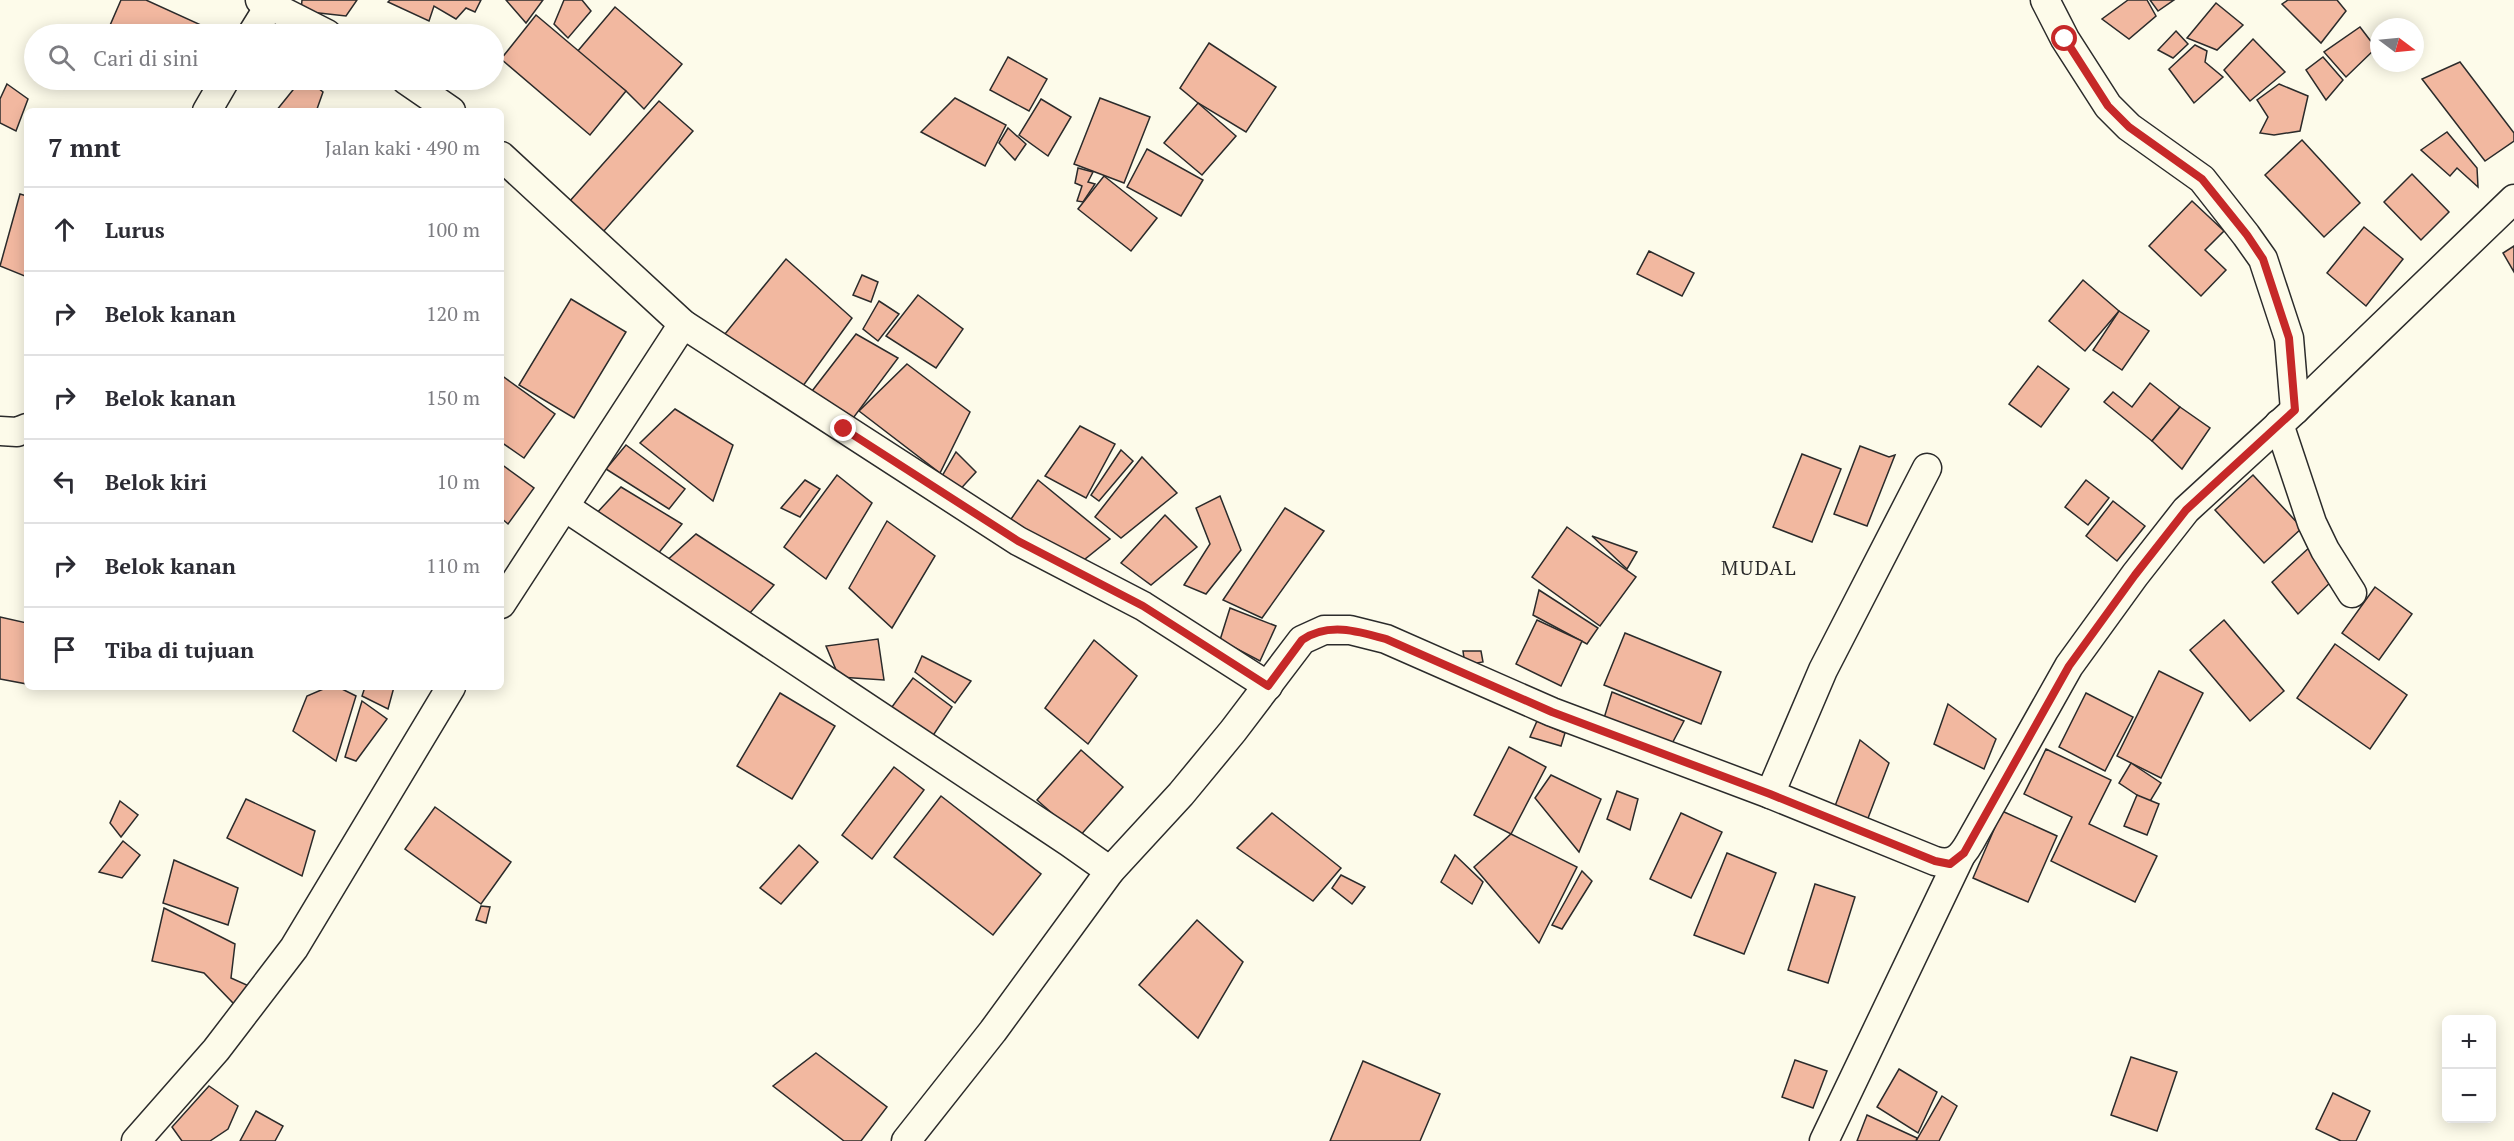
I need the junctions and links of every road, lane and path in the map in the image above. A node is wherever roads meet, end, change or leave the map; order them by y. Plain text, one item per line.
1 (2045, 0) edge
2 (268, 2) edge
3 (257, 24) edge
4 (309, 24) edge
5 (219, 90) edge
6 (421, 90) edge
7 (209, 108) edge
8 (447, 108) edge
9 (504, 159) edge
10 (2514, 200) edge
11 (683, 324) junction
12 (2287, 417) junction
13 (24, 429) edge
14 (0, 431) edge
15 (1927, 468) dead end
16 (565, 507) junction
17 (2352, 593) dead end
18 (504, 599) edge
19 (1268, 686) junction
20 (449, 690) edge
21 (1770, 794) junction
22 (1960, 857) junction
23 (1110, 871) junction
24 (1824, 1140) edge
25 (136, 1141) edge
26 (906, 1141) edge

1 - 12 street
2 - 3 street
2 - 4 street
5 - 7 street
6 - 8 street
9 - 11 street
10 - 12 street
11 - 16 street
11 - 19 street
12 - 17 street
12 - 22 street
13 - 14 street
15 - 21 street
16 - 18 street
16 - 23 street
19 - 21 street
19 - 23 street
20 - 25 street
21 - 22 street
22 - 24 street
23 - 26 street

